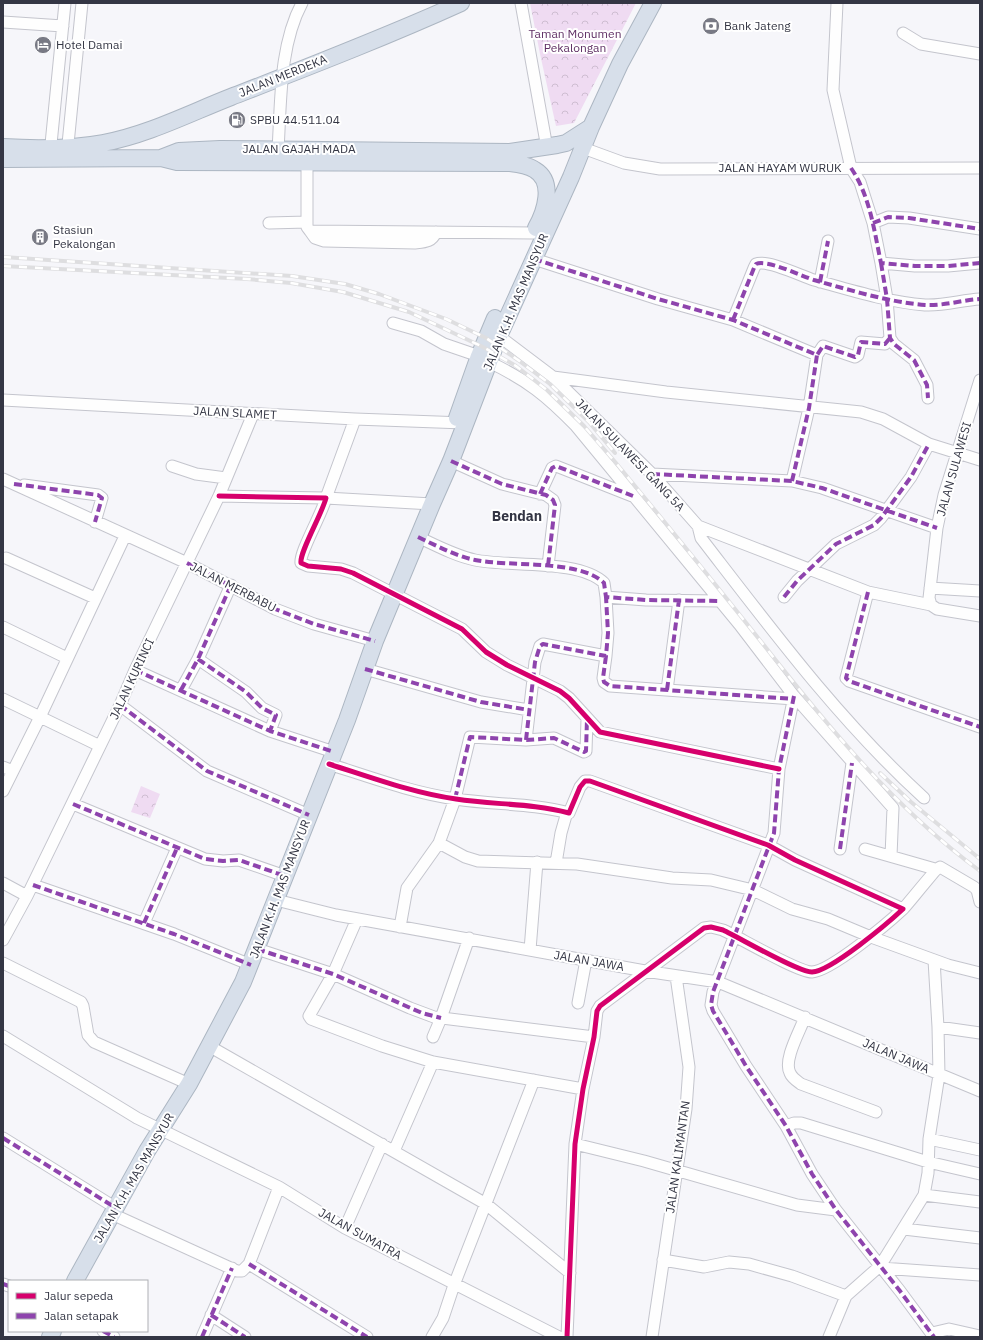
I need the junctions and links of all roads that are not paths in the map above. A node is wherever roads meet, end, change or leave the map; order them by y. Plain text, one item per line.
1 (65, 3) edge
2 (82, 3) edge
3 (302, 3) edge
4 (461, 3) edge
5 (521, 3) edge
6 (653, 3) edge
7 (837, 3) edge
8 (3, 22) edge
9 (63, 26) junction
10 (903, 33) dead end
11 (980, 54) edge
12 (283, 76) junction
13 (591, 127) junction
14 (150, 128) junction
15 (103, 143) joint
16 (3, 147) edge
17 (547, 148) junction
18 (583, 148) junction
19 (278, 150) junction
20 (67, 153) junction
21 (50, 154) junction
22 (155, 158) junction
23 (481, 158) junction
24 (3, 159) edge
25 (307, 163) junction
26 (851, 168) junction
27 (980, 168) edge
28 (270, 223) dead end
29 (874, 223) junction
30 (309, 227) junction
31 (980, 229) edge
32 (534, 233) junction
33 (828, 241) dead end
34 (534, 259) junction
35 (881, 263) junction
36 (980, 263) edge
37 (820, 282) junction
38 (887, 299) junction
39 (980, 299) edge
40 (733, 320) junction
41 (393, 323) dead end
42 (499, 336) junction
43 (890, 338) junction
44 (817, 355) junction
45 (484, 359) junction
46 (554, 377) junction
47 (980, 380) edge
48 (928, 398) dead end
49 (3, 400) edge
50 (809, 408) junction
51 (253, 414) junction
52 (355, 420) junction
53 (461, 423) junction
54 (929, 444) junction
55 (958, 454) junction
56 (980, 460) edge
57 (452, 461) junction
58 (172, 466) dead end
59 (652, 474) junction
60 (226, 478) junction
61 (443, 478) junction
62 (3, 479) edge
63 (792, 481) junction
64 (14, 484) junction
65 (540, 494) junction
66 (219, 496) junction
67 (633, 496) junction
68 (326, 498) junction
69 (432, 504) junction
70 (887, 510) junction
71 (95, 522) junction
72 (698, 526) junction
73 (937, 528) junction
74 (125, 536) junction
75 (418, 537) junction
76 (6, 558) dead end
77 (187, 563) junction
78 (548, 566) junction
79 (810, 569) junction
80 (231, 585) junction
81 (930, 588) junction
82 (980, 591) edge
83 (868, 592) junction
84 (394, 595) junction
85 (606, 597) junction
86 (784, 597) dead end
87 (95, 598) junction
88 (679, 600) junction
89 (719, 601) junction
90 (931, 605) junction
91 (980, 616) edge
92 (3, 627) edge
93 (375, 641) junction
94 (606, 656) junction
95 (66, 658) junction
96 (198, 659) junction
97 (365, 669) junction
98 (135, 670) junction
99 (533, 679) junction
100 (181, 690) junction
101 (666, 690) junction
102 (794, 697) junction
103 (3, 699) edge
104 (120, 705) junction
105 (529, 710) junction
106 (40, 717) junction
107 (587, 719) junction
108 (972, 724) edge
109 (270, 731) junction
110 (526, 740) junction
111 (100, 746) junction
112 (331, 758) junction
113 (852, 763) junction
114 (8, 769) edge
115 (779, 769) junction
116 (3, 791) edge
117 (924, 798) dead end
118 (455, 799) junction
119 (73, 804) junction
120 (567, 812) junction
121 (309, 815) junction
122 (439, 843) junction
123 (768, 845) junction
124 (177, 848) junction
125 (840, 849) dead end
126 (865, 849) dead end
127 (891, 856) junction
128 (537, 862) junction
129 (556, 863) junction
130 (935, 869) junction
131 (285, 876) junction
132 (3, 883) edge
133 (32, 885) junction
134 (753, 890) junction
135 (27, 896) junction
136 (276, 900) junction
137 (980, 902) edge
138 (903, 909) junction
139 (357, 919) junction
140 (144, 923) junction
141 (400, 927) junction
142 (735, 936) junction
143 (871, 937) junction
144 (469, 938) junction
145 (3, 940) edge
146 (257, 949) junction
147 (530, 950) junction
148 (586, 960) junction
149 (934, 960) junction
150 (3, 963) edge
151 (251, 965) junction
152 (645, 971) junction
153 (980, 973) edge
154 (334, 974) junction
155 (676, 976) junction
156 (718, 982) junction
157 (578, 1003) dead end
158 (805, 1017) junction
159 (442, 1018) junction
160 (938, 1027) junction
161 (980, 1033) edge
162 (3, 1036) edge
163 (433, 1037) dead end
164 (594, 1037) junction
165 (209, 1046) junction
166 (433, 1062) junction
167 (939, 1075) junction
168 (534, 1080) junction
169 (189, 1084) junction
170 (583, 1089) junction
171 (980, 1091) edge
172 (876, 1112) dead end
173 (786, 1126) junction
174 (161, 1130) junction
175 (3, 1138) edge
176 (930, 1138) junction
177 (382, 1144) junction
178 (575, 1144) junction
179 (980, 1150) edge
180 (394, 1151) junction
181 (928, 1162) junction
182 (676, 1170) junction
183 (980, 1174) edge
184 (279, 1187) junction
185 (924, 1195) junction
186 (980, 1202) edge
187 (486, 1204) junction
188 (836, 1210) junction
189 (114, 1211) junction
190 (345, 1228) junction
191 (904, 1229) junction
192 (980, 1238) edge
193 (663, 1260) junction
194 (249, 1264) junction
195 (880, 1267) junction
196 (232, 1268) junction
197 (570, 1273) junction
198 (980, 1275) edge
199 (76, 1280) edge
200 (454, 1285) junction
201 (846, 1296) junction
202 (211, 1315) junction
203 (105, 1332) edge
204 (933, 1335) edge
205 (980, 1336) edge
206 (114, 1337) edge
207 (202, 1337) edge
208 (246, 1337) edge
209 (367, 1337) edge
210 (432, 1337) edge
211 (559, 1337) edge
212 (567, 1337) edge
213 (652, 1337) edge
214 (829, 1337) edge

1 - 9 street
2 - 20 street
3 - 12 street
4 - 12 highway, JALAN MERDEKA
5 - 17 street
6 - 13 highway, JALAN K.H. MAS MANSYUR
7 - 26 street
8 - 9 street
9 - 21 street
10 - 11 street
12 - 14 highway, JALAN MERDEKA
12 - 19 street
13 - 17 highway, JALAN GAJAH MADA
13 - 18 highway, JALAN K.H. MAS MANSYUR
14 - 15 highway, JALAN MERDEKA
14 - 22 highway
15 - 20 highway, JALAN GAJAH MADA
16 - 21 highway, JALAN GAJAH MADA
17 - 23 highway, JALAN GAJAH MADA
18 - 26 street, JALAN HAYAM WURUK
18 - 34 highway, JALAN K.H. MAS MANSYUR
19 - 22 highway, JALAN GAJAH MADA
19 - 23 highway, JALAN GAJAH MADA
20 - 21 highway, JALAN GAJAH MADA
20 - 22 highway, JALAN GAJAH MADA
21 - 24 highway, JALAN GAJAH MADA
22 - 25 highway
23 - 25 highway
23 - 32 highway, JALAN K.H. MAS MANSYUR
25 - 30 street
26 - 27 street, JALAN HAYAM WURUK
26 - 29 street
28 - 30 street
29 - 31 street
29 - 35 street
30 - 32 street
32 - 45 highway, JALAN K.H. MAS MANSYUR
33 - 37 street
34 - 40 street
34 - 42 highway, JALAN K.H. MAS MANSYUR
35 - 36 street
35 - 38 street
37 - 38 street
37 - 40 street
38 - 39 street
38 - 43 street
40 - 44 street
41 - 45 street
42 - 45 highway, JALAN K.H. MAS MANSYUR
42 - 46 street, JALAN SULAWESI GANG 5A
43 - 44 street
43 - 48 street
44 - 50 street
45 - 53 highway, JALAN K.H. MAS MANSYUR
45 - 67 street
46 - 50 street
46 - 59 street, JALAN SULAWESI GANG 5A
47 - 55 street, JALAN SULAWESI
49 - 51 street, JALAN SLAMET
50 - 54 street
50 - 63 street
51 - 52 street, JALAN SLAMET
51 - 60 street, JALAN KURINCI
52 - 53 street, JALAN SLAMET
52 - 68 street
53 - 57 highway, JALAN K.H. MAS MANSYUR
53 - 61 highway, JALAN K.H. MAS MANSYUR
54 - 55 street
54 - 70 street
55 - 56 street
55 - 73 street, JALAN SULAWESI
57 - 61 highway, JALAN K.H. MAS MANSYUR
57 - 65 street
58 - 60 street
59 - 63 street
59 - 72 street, JALAN SULAWESI GANG 5A
60 - 66 street, JALAN KURINCI
61 - 69 highway, JALAN K.H. MAS MANSYUR
62 - 64 street, JALAN MERBABU
63 - 70 street
64 - 71 street, JALAN MERBABU
64 - 71 street, JALAN MERBABU
65 - 67 street
65 - 78 street
66 - 68 street
66 - 77 street, JALAN KURINCI
67 - 89 street
68 - 69 street
68 - 84 street
69 - 75 highway, JALAN K.H. MAS MANSYUR
70 - 73 street
70 - 79 street
71 - 74 street, JALAN MERBABU
72 - 79 street, JALAN SULAWESI GANG 5A
72 - 117 street
73 - 81 street, JALAN SULAWESI
74 - 77 street, JALAN MERBABU
74 - 87 street
75 - 78 street
75 - 84 highway, JALAN K.H. MAS MANSYUR
76 - 87 street
77 - 80 street, JALAN MERBABU
77 - 98 street, JALAN KURINCI
78 - 85 street
79 - 83 street, JALAN SULAWESI GANG 5A
79 - 86 street
80 - 93 street, JALAN MERBABU
80 - 96 street
81 - 82 street
81 - 90 street, JALAN SULAWESI
83 - 90 street, JALAN SULAWESI GANG 5A
83 - 108 street
84 - 93 highway, JALAN K.H. MAS MANSYUR
84 - 99 street
85 - 88 street
85 - 94 street
87 - 95 street
88 - 89 street
88 - 101 street
89 - 102 street
90 - 91 street
92 - 95 street
93 - 97 highway, JALAN K.H. MAS MANSYUR
94 - 99 street
94 - 101 street
95 - 106 street
96 - 100 street
96 - 109 street
97 - 105 street
97 - 112 highway, JALAN K.H. MAS MANSYUR
98 - 100 street
98 - 104 street, JALAN KURINCI
99 - 105 street
99 - 107 street
100 - 109 street
101 - 102 street
102 - 113 street
102 - 115 street
103 - 106 street
104 - 111 street, JALAN KURINCI
104 - 121 street
105 - 110 street
106 - 111 street
106 - 114 street
107 - 110 street
107 - 115 street
109 - 112 street
110 - 118 street
111 - 119 street, JALAN KURINCI
112 - 118 street
112 - 121 highway, JALAN K.H. MAS MANSYUR
113 - 125 street
113 - 127 street
114 - 116 street
115 - 123 street
118 - 120 street
118 - 122 street
119 - 124 street
119 - 133 street, JALAN KURINCI
120 - 123 street
120 - 129 street
121 - 131 highway, JALAN K.H. MAS MANSYUR
122 - 128 street
122 - 141 street
123 - 134 street
123 - 138 street
124 - 131 street
124 - 140 street
126 - 127 street
127 - 130 street
128 - 129 street
128 - 147 street
129 - 134 street
130 - 137 street
130 - 138 street
131 - 136 highway, JALAN K.H. MAS MANSYUR
132 - 135 street
133 - 135 street, JALAN KURINCI
133 - 140 street
134 - 142 street
134 - 143 street
135 - 145 street, JALAN KURINCI
136 - 139 street, JALAN JAWA
136 - 146 highway, JALAN K.H. MAS MANSYUR
138 - 143 street
139 - 141 street, JALAN JAWA
139 - 154 street
140 - 151 street
141 - 144 street, JALAN JAWA
142 - 143 street
142 - 152 street
142 - 156 street
143 - 149 street
144 - 147 street, JALAN JAWA
144 - 159 street
146 - 151 highway, JALAN K.H. MAS MANSYUR
146 - 154 street
147 - 148 street, JALAN JAWA
148 - 152 street, JALAN JAWA
148 - 157 street
149 - 153 street
149 - 160 street
150 - 169 street
151 - 165 highway, JALAN K.H. MAS MANSYUR
152 - 155 street, JALAN JAWA
152 - 164 street
154 - 159 street
154 - 166 street
155 - 156 street, JALAN JAWA
155 - 182 street, JALAN KALIMANTAN
156 - 158 street, JALAN JAWA
156 - 173 street
158 - 167 street, JALAN JAWA
158 - 172 street
159 - 163 street
159 - 164 street
160 - 161 street
160 - 167 street
162 - 174 street, JALAN SUMATRA
164 - 170 street
165 - 169 highway, JALAN K.H. MAS MANSYUR
165 - 177 street
166 - 168 street
166 - 180 street
167 - 171 street, JALAN JAWA
167 - 176 street
168 - 170 street
168 - 187 street
169 - 174 highway, JALAN K.H. MAS MANSYUR
170 - 178 street
173 - 181 street
173 - 188 street
174 - 184 street, JALAN SUMATRA
174 - 189 highway, JALAN K.H. MAS MANSYUR
175 - 189 street
176 - 179 street
176 - 181 street
177 - 180 street
177 - 190 street
178 - 182 street
178 - 197 street
180 - 187 street
181 - 183 street
181 - 185 street
182 - 188 street
182 - 193 street, JALAN KALIMANTAN
184 - 190 street, JALAN SUMATRA
184 - 194 street
185 - 186 street
185 - 191 street
187 - 197 street
187 - 200 street
188 - 195 street
189 - 196 street
189 - 199 highway, JALAN K.H. MAS MANSYUR
190 - 200 street, JALAN SUMATRA
191 - 192 street
191 - 195 street
193 - 201 street
193 - 213 street, JALAN KALIMANTAN
194 - 196 street
194 - 209 street
195 - 198 street
195 - 201 street
195 - 204 street
196 - 202 street
197 - 212 street
200 - 210 street
200 - 211 street, JALAN SUMATRA
201 - 214 street
202 - 207 street
202 - 208 street
203 - 206 street
204 - 205 street

